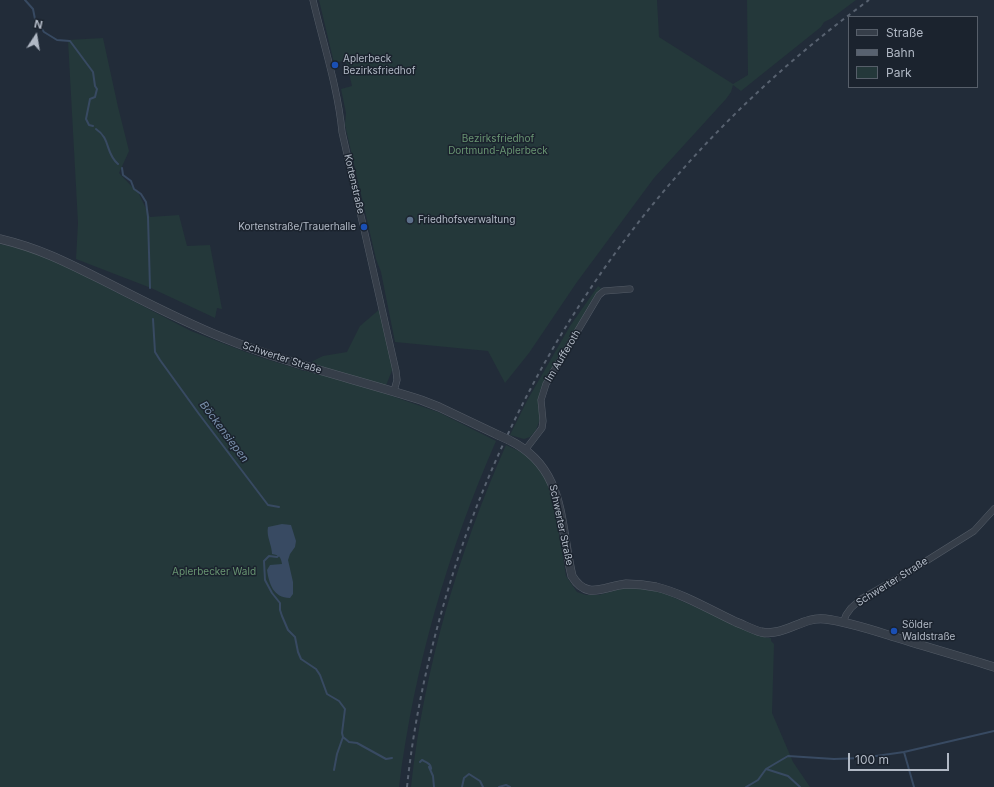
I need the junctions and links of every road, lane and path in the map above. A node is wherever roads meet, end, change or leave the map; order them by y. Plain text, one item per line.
1 (314, 0) edge
2 (0, 240) edge
3 (630, 289) dead end
4 (394, 391) junction
5 (526, 450) junction
6 (994, 509) edge
7 (844, 623) junction
8 (994, 667) edge

1 - 4 street, Kortenstraße
2 - 4 street, Schwerter Straße
3 - 5 street, Im Aufferoth
4 - 5 street, Schwerter Straße, bridge
5 - 7 street, Schwerter Straße
6 - 7 street, Schwerter Straße
7 - 8 street

